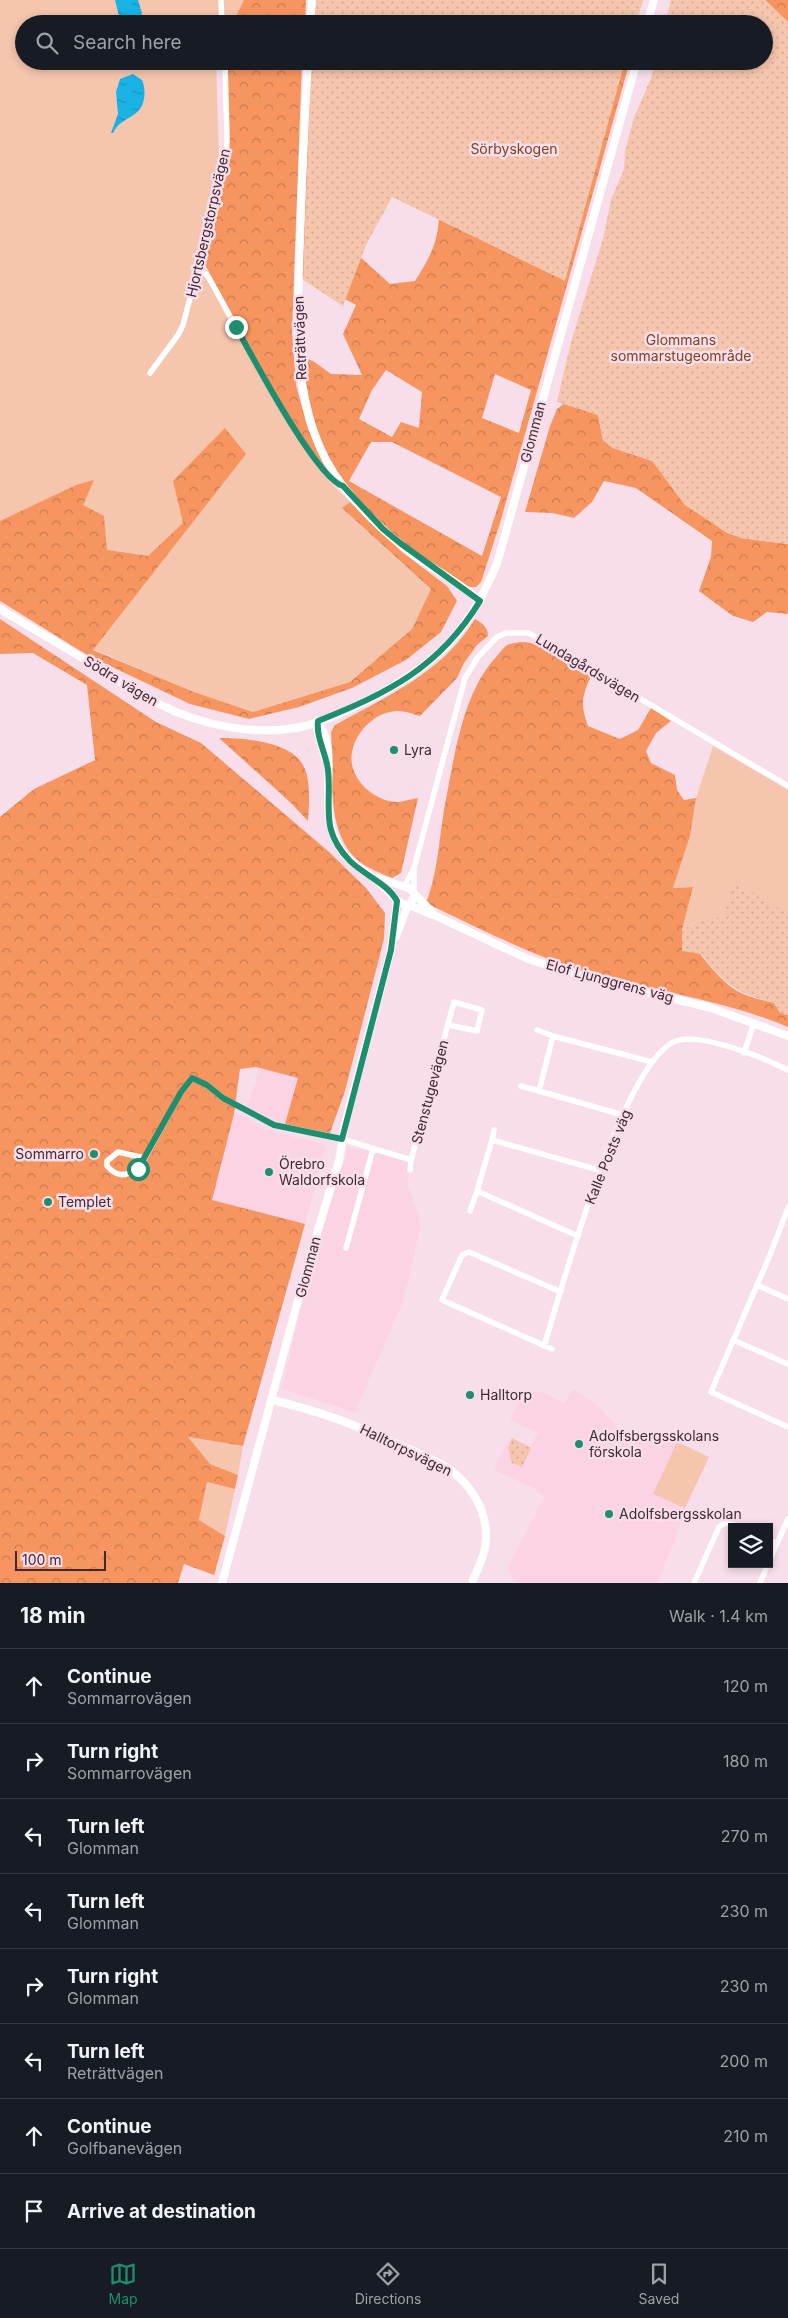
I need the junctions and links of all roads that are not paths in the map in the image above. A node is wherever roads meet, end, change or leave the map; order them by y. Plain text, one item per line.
1 (221, 0) edge
2 (312, 0) edge
3 (654, 0) edge
4 (222, 15) edge
5 (311, 15) edge
6 (650, 15) edge
7 (225, 70) edge
8 (308, 70) edge
9 (634, 70) edge
10 (198, 270) junction
11 (150, 373) dead end
12 (343, 486) junction
13 (480, 601) junction
14 (0, 609) edge
15 (318, 721) junction
16 (788, 786) edge
17 (414, 868) junction
18 (371, 876) junction
19 (403, 887) junction
20 (414, 894) junction
21 (397, 900) junction
22 (408, 905) junction
23 (436, 916) junction
24 (391, 950) junction
25 (754, 1023) junction
26 (449, 1025) junction
27 (537, 1030) dead end
28 (552, 1036) junction
29 (788, 1036) edge
30 (744, 1053) junction
31 (652, 1062) junction
32 (788, 1070) edge
33 (521, 1086) dead end
34 (539, 1091) junction
35 (623, 1115) junction
36 (494, 1130) dead end
37 (342, 1139) junction
38 (492, 1140) junction
39 (374, 1149) junction
40 (145, 1158) junction
41 (411, 1160) junction
42 (410, 1170) dead end
43 (599, 1170) junction
44 (477, 1191) junction
45 (788, 1208) edge
46 (470, 1211) dead end
47 (780, 1230) junction
48 (788, 1234) edge
49 (578, 1236) junction
50 (346, 1248) dead end
51 (757, 1285) junction
52 (561, 1292) junction
53 (434, 1298) dead end
54 (788, 1298) edge
55 (442, 1300) junction
56 (733, 1340) junction
57 (544, 1346) junction
58 (552, 1349) dead end
59 (788, 1364) edge
60 (272, 1400) junction
61 (788, 1427) edge
62 (788, 1519) edge
63 (729, 1523) edge
64 (773, 1542) edge
65 (777, 1543) junction
66 (773, 1553) edge
67 (767, 1568) edge
68 (473, 1580) dead end
69 (222, 1583) edge
70 (694, 1583) edge
71 (760, 1583) edge

1 - 4 street
2 - 5 street
3 - 6 street
7 - 10 street, Hjortsbergstorpsvägen
8 - 12 street, Reträttvägen
9 - 13 street, Glomman
10 - 11 street, Hjortsbergstorpsvägen
10 - 12 street
12 - 13 street, Reträttvägen
13 - 15 street, Glomman
14 - 15 street, Södra vägen
15 - 18 street
16 - 17 street, Lundagårdsvägen
17 - 19 street, Lundagårdsvägen
17 - 20 street, Lundagårdsvägen
18 - 19 street
18 - 21 street
19 - 20 street
19 - 21 street
20 - 22 street
20 - 23 street, Elof Ljunggrens väg
21 - 22 street
21 - 24 street, Glomman
22 - 23 street, Elof Ljunggrens väg
22 - 24 street, Glomman
23 - 25 street, Elof Ljunggrens väg
24 - 37 street, Glomman
25 - 29 street, Elof Ljunggrens väg
25 - 30 street
26 - 26 street, Stenstugevägen
26 - 41 street, Stenstugevägen
27 - 28 street
28 - 31 street
28 - 34 street
30 - 31 street, Kalle Posts väg
30 - 32 street, Kalle Posts väg
31 - 35 street, Kalle Posts väg
33 - 34 street
34 - 35 street
35 - 43 street, Kalle Posts väg
36 - 38 street
37 - 39 street, Stenstugevägen
37 - 40 street, Stenstugevägen
37 - 60 street, Glomman
38 - 43 street
38 - 44 street
39 - 41 street, Stenstugevägen
39 - 50 street
40 - 40 street
41 - 42 street, Stenstugevägen
43 - 49 street, Kalle Posts väg
44 - 46 street
44 - 49 street
45 - 47 street
47 - 48 street
47 - 51 street
49 - 52 street, Kalle Posts väg
51 - 54 street
51 - 56 street
52 - 55 street
52 - 57 street, Kalle Posts väg
53 - 55 street
55 - 57 street
56 - 59 street
56 - 61 street
57 - 58 street
60 - 68 street, Halltorpsvägen
60 - 69 street, Glomman
62 - 65 street
63 - 70 street
64 - 65 street
65 - 66 street
67 - 71 street

